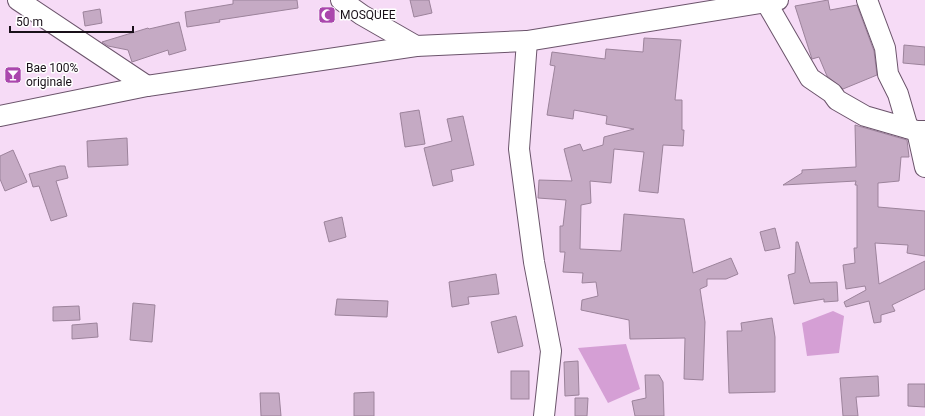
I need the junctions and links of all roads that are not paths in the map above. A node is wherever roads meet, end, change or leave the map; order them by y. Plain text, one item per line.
1 (18, 0) edge
2 (341, 0) edge
3 (867, 0) edge
4 (772, 1) edge
5 (362, 7) edge
6 (527, 41) junction
7 (416, 46) junction
8 (147, 86) junction
9 (0, 116) edge
10 (917, 130) edge
11 (925, 167) edge
12 (544, 416) edge

1 - 8 street
2 - 5 street
3 - 10 street
4 - 6 street
4 - 10 street
5 - 7 street
6 - 7 street
6 - 12 street
7 - 8 street
8 - 9 street
10 - 11 street

